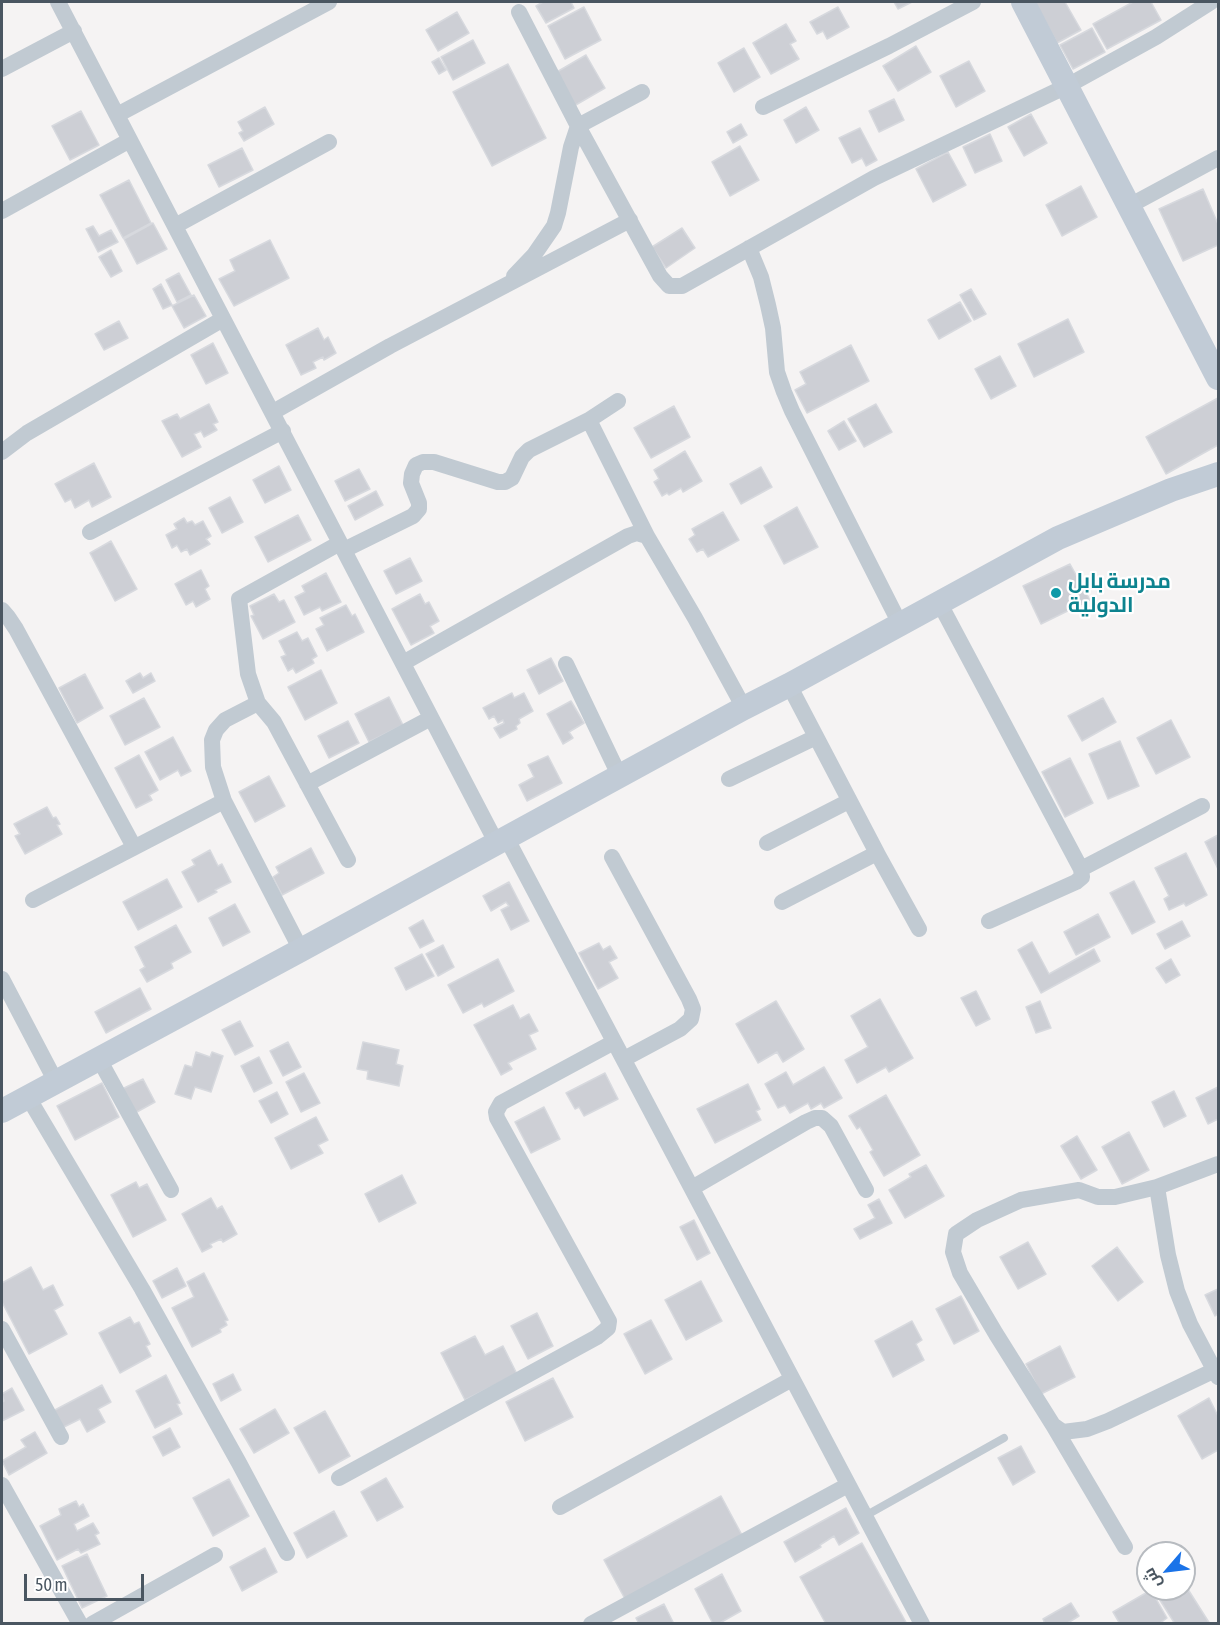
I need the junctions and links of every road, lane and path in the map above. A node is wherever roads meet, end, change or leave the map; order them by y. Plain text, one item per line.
1 (58, 2) edge
2 (329, 2) edge
3 (973, 2) edge
4 (1023, 2) edge
5 (1211, 2) edge
6 (519, 12) dead end
7 (74, 31) junction
8 (2, 69) edge
9 (1067, 86) junction
10 (642, 92) dead end
11 (763, 107) dead end
12 (117, 115) junction
13 (578, 126) junction
14 (130, 140) junction
15 (329, 142) dead end
16 (1218, 158) edge
17 (1129, 206) junction
18 (2, 211) edge
19 (630, 220) junction
20 (175, 226) junction
21 (749, 248) junction
22 (498, 291) junction
23 (223, 319) junction
24 (1212, 348) edge
25 (1218, 378) edge
26 (618, 401) dead end
27 (273, 412) junction
28 (589, 420) junction
29 (283, 430) junction
30 (2, 452) edge
31 (1218, 474) edge
32 (90, 532) dead end
33 (646, 536) junction
34 (342, 547) junction
35 (939, 602) junction
36 (2, 610) edge
37 (900, 624) junction
38 (403, 663) junction
39 (566, 664) dead end
40 (789, 685) junction
41 (258, 703) junction
42 (744, 708) junction
43 (431, 718) junction
44 (816, 737) junction
45 (620, 777) junction
46 (729, 779) dead end
47 (307, 784) junction
48 (224, 801) junction
49 (849, 801) junction
50 (1202, 806) dead end
51 (502, 842) junction
52 (767, 843) dead end
53 (134, 847) junction
54 (877, 853) junction
55 (612, 857) dead end
56 (348, 860) dead end
57 (1082, 869) junction
58 (33, 900) dead end
59 (782, 902) dead end
60 (989, 921) dead end
61 (919, 929) dead end
62 (301, 951) junction
63 (2, 979) edge
64 (614, 1042) junction
65 (99, 1059) junction
66 (624, 1059) junction
67 (56, 1082) junction
68 (28, 1097) junction
69 (2, 1111) edge
70 (1218, 1164) edge
71 (1158, 1187) junction
72 (692, 1188) junction
73 (171, 1190) dead end
74 (866, 1190) dead end
75 (2, 1329) edge
76 (1217, 1374) edge
77 (792, 1379) junction
78 (1053, 1425) junction
79 (61, 1437) dead end
80 (1004, 1438) dead end
81 (339, 1478) dead end
82 (2, 1485) edge
83 (848, 1485) junction
84 (560, 1507) dead end
85 (865, 1516) junction
86 (1125, 1547) dead end
87 (287, 1553) dead end
88 (215, 1555) dead end
89 (80, 1623) edge
90 (92, 1623) edge
91 (591, 1623) edge
92 (922, 1623) edge

1 - 7 street
2 - 12 street
3 - 11 street
4 - 9 main road
5 - 9 street
6 - 13 street
7 - 8 street
7 - 12 street
9 - 17 main road
9 - 21 street
10 - 13 street
12 - 14 street
13 - 19 street
13 - 22 street
14 - 18 street
14 - 20 street
15 - 20 street
16 - 17 street
17 - 24 main road
19 - 21 street
19 - 22 street
20 - 23 street
21 - 37 street
22 - 27 street
23 - 27 street
23 - 30 street
24 - 25 main road
26 - 28 street
27 - 29 street
28 - 33 street
28 - 34 street
29 - 32 street
29 - 34 street
31 - 35 main road
33 - 38 street
33 - 42 street
34 - 38 street
34 - 41 street
35 - 37 main road
35 - 57 street
36 - 53 street
37 - 40 main road
38 - 43 street
39 - 45 street
40 - 42 main road
40 - 44 street
41 - 47 street
41 - 48 street
42 - 45 main road
43 - 47 street
43 - 51 street
44 - 46 street
44 - 49 street
45 - 51 main road
47 - 56 street
48 - 53 street
48 - 62 street
49 - 52 street
49 - 54 street
50 - 57 street
51 - 62 main road
51 - 64 street
53 - 58 street
54 - 59 street
54 - 61 street
55 - 66 street
57 - 60 street
62 - 65 main road
63 - 67 street
64 - 66 street
64 - 81 street
65 - 67 main road
65 - 73 street
66 - 72 street
67 - 68 main road
68 - 69 main road
68 - 87 street
70 - 71 street
71 - 76 street
71 - 78 street
72 - 74 street
72 - 77 street
75 - 79 street
76 - 78 street
77 - 83 street
77 - 84 street
78 - 86 street
80 - 85 lane
82 - 89 street
83 - 85 street
83 - 91 street
85 - 92 street
88 - 90 street

